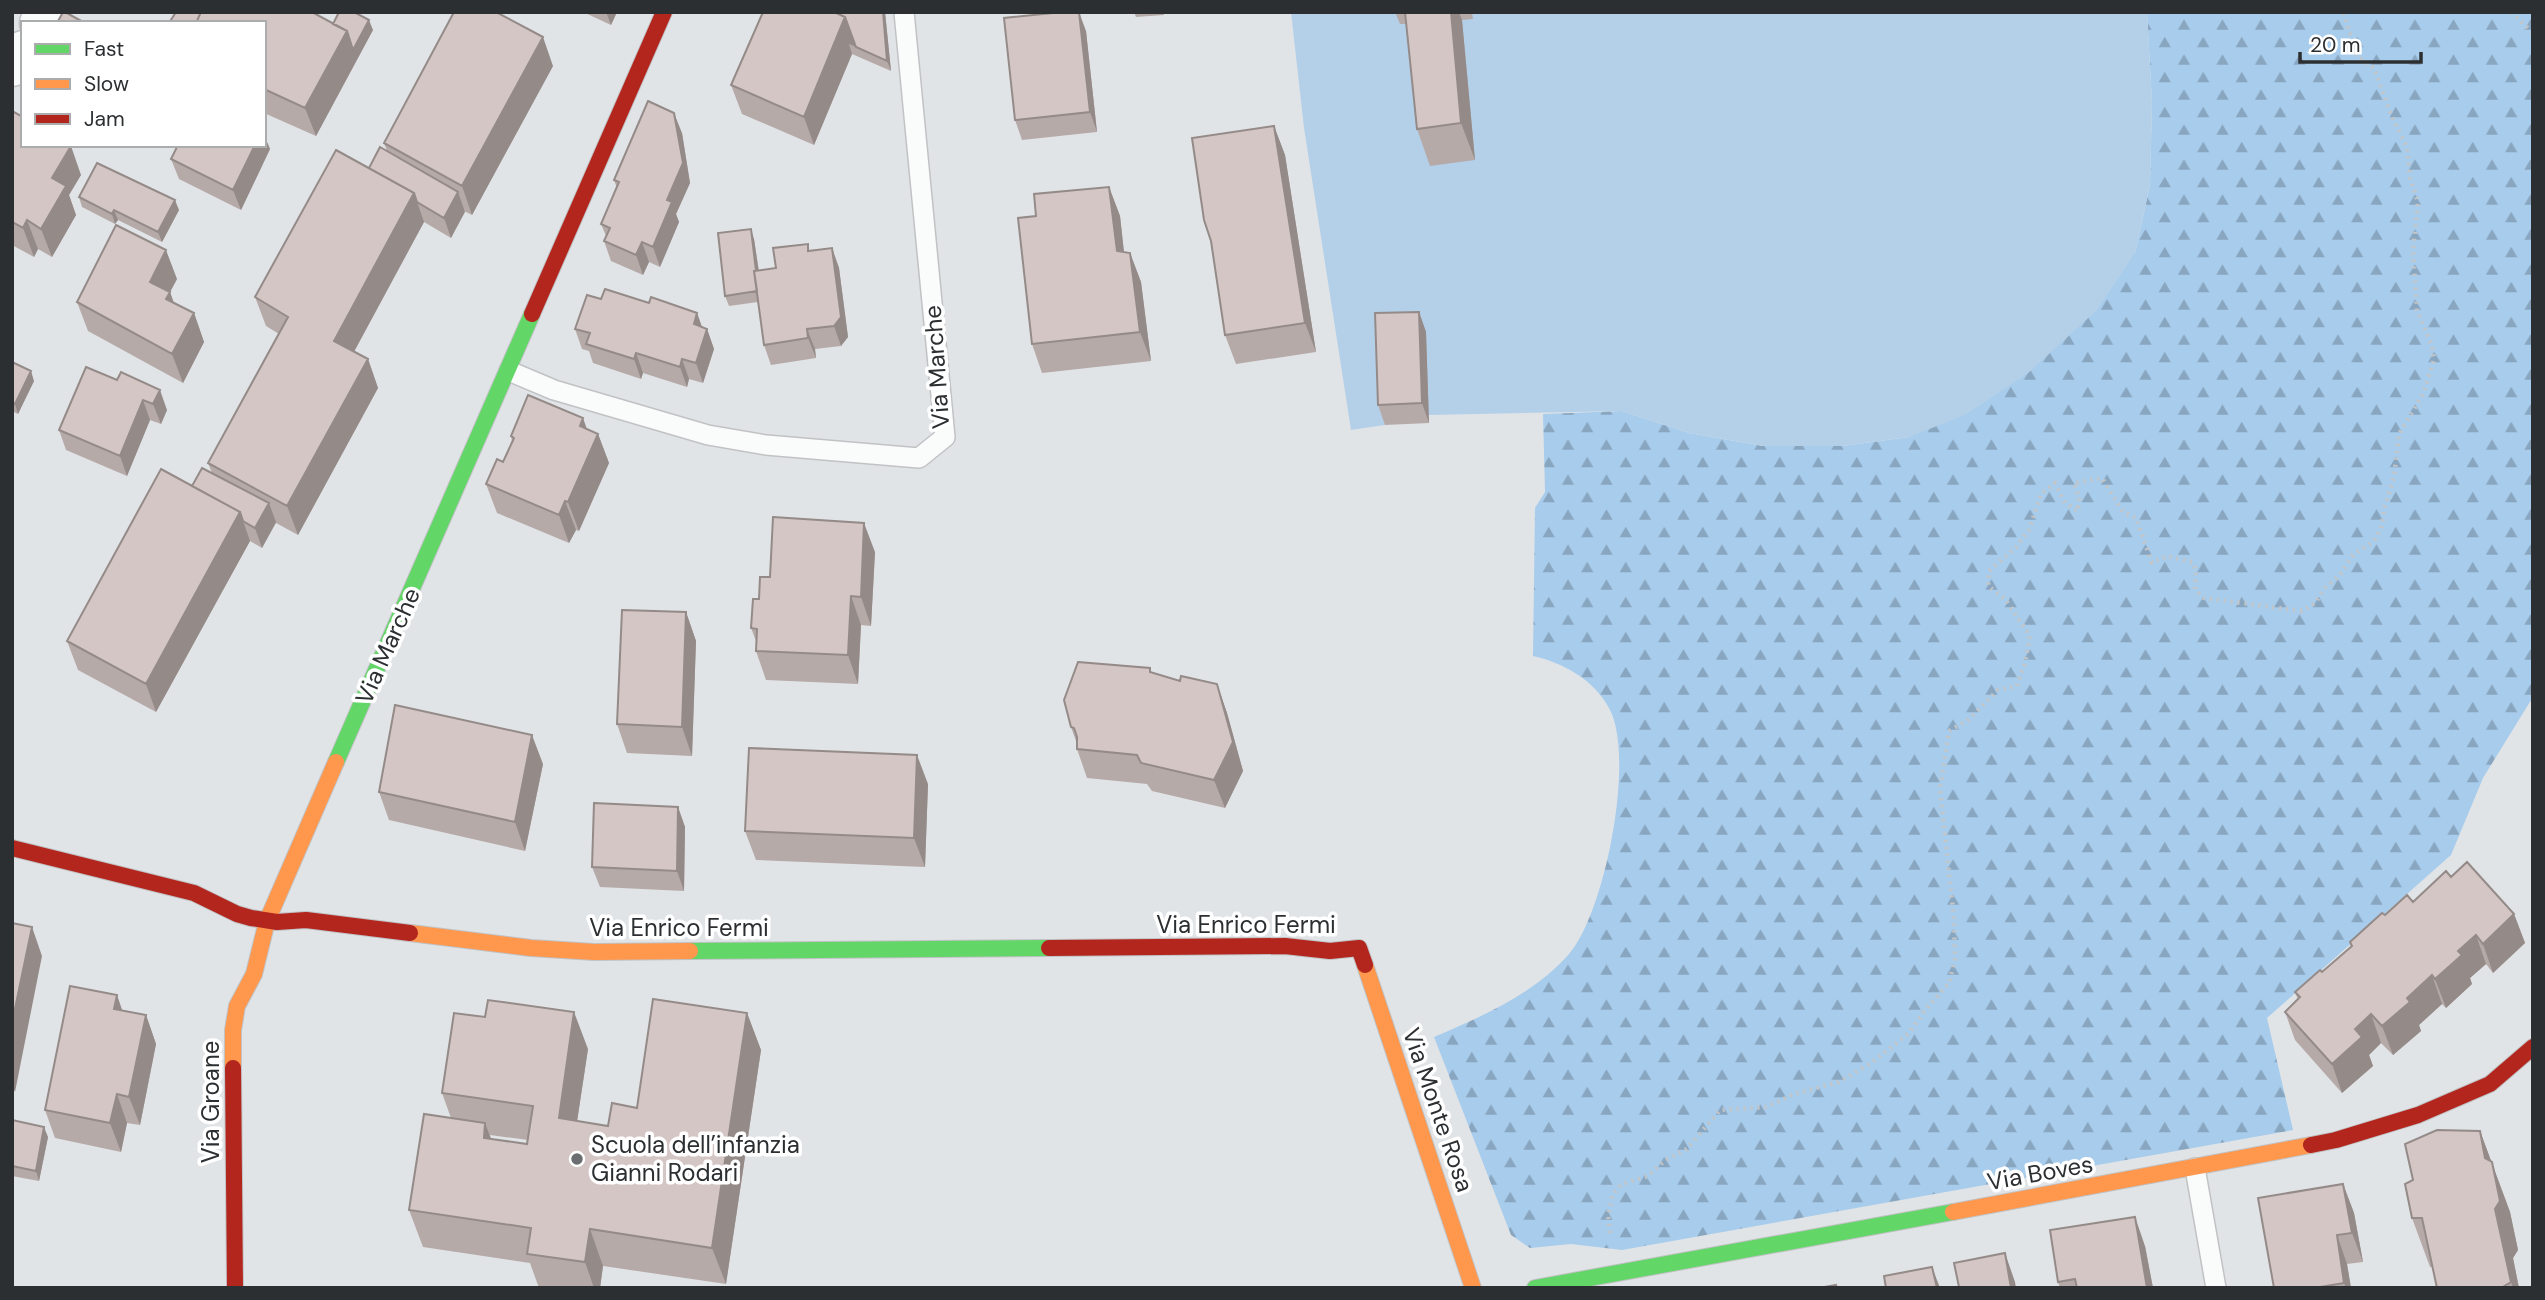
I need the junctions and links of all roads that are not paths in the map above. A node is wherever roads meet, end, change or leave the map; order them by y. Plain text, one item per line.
1 (664, 12) edge
2 (904, 12) edge
3 (509, 371) junction
4 (12, 848) edge
5 (267, 921) junction
6 (1359, 948) joint
7 (2533, 1047) edge
8 (2533, 1065) edge
9 (2490, 1084) junction
10 (2195, 1168) junction
11 (235, 1288) edge
12 (1473, 1288) edge
13 (1535, 1288) edge
14 (2216, 1288) edge

1 - 3 street, Via Marche
2 - 3 lane, Via Marche
3 - 5 street, Via Marche
4 - 5 street, Via Enrico Fermi
5 - 6 street, Via Enrico Fermi
5 - 11 street, Via Groane
6 - 12 street, Via Monte Rosa
7 - 9 street, Via Boves
8 - 9 lane
9 - 10 street, Via Boves
10 - 13 street, Via Boves
10 - 14 lane

